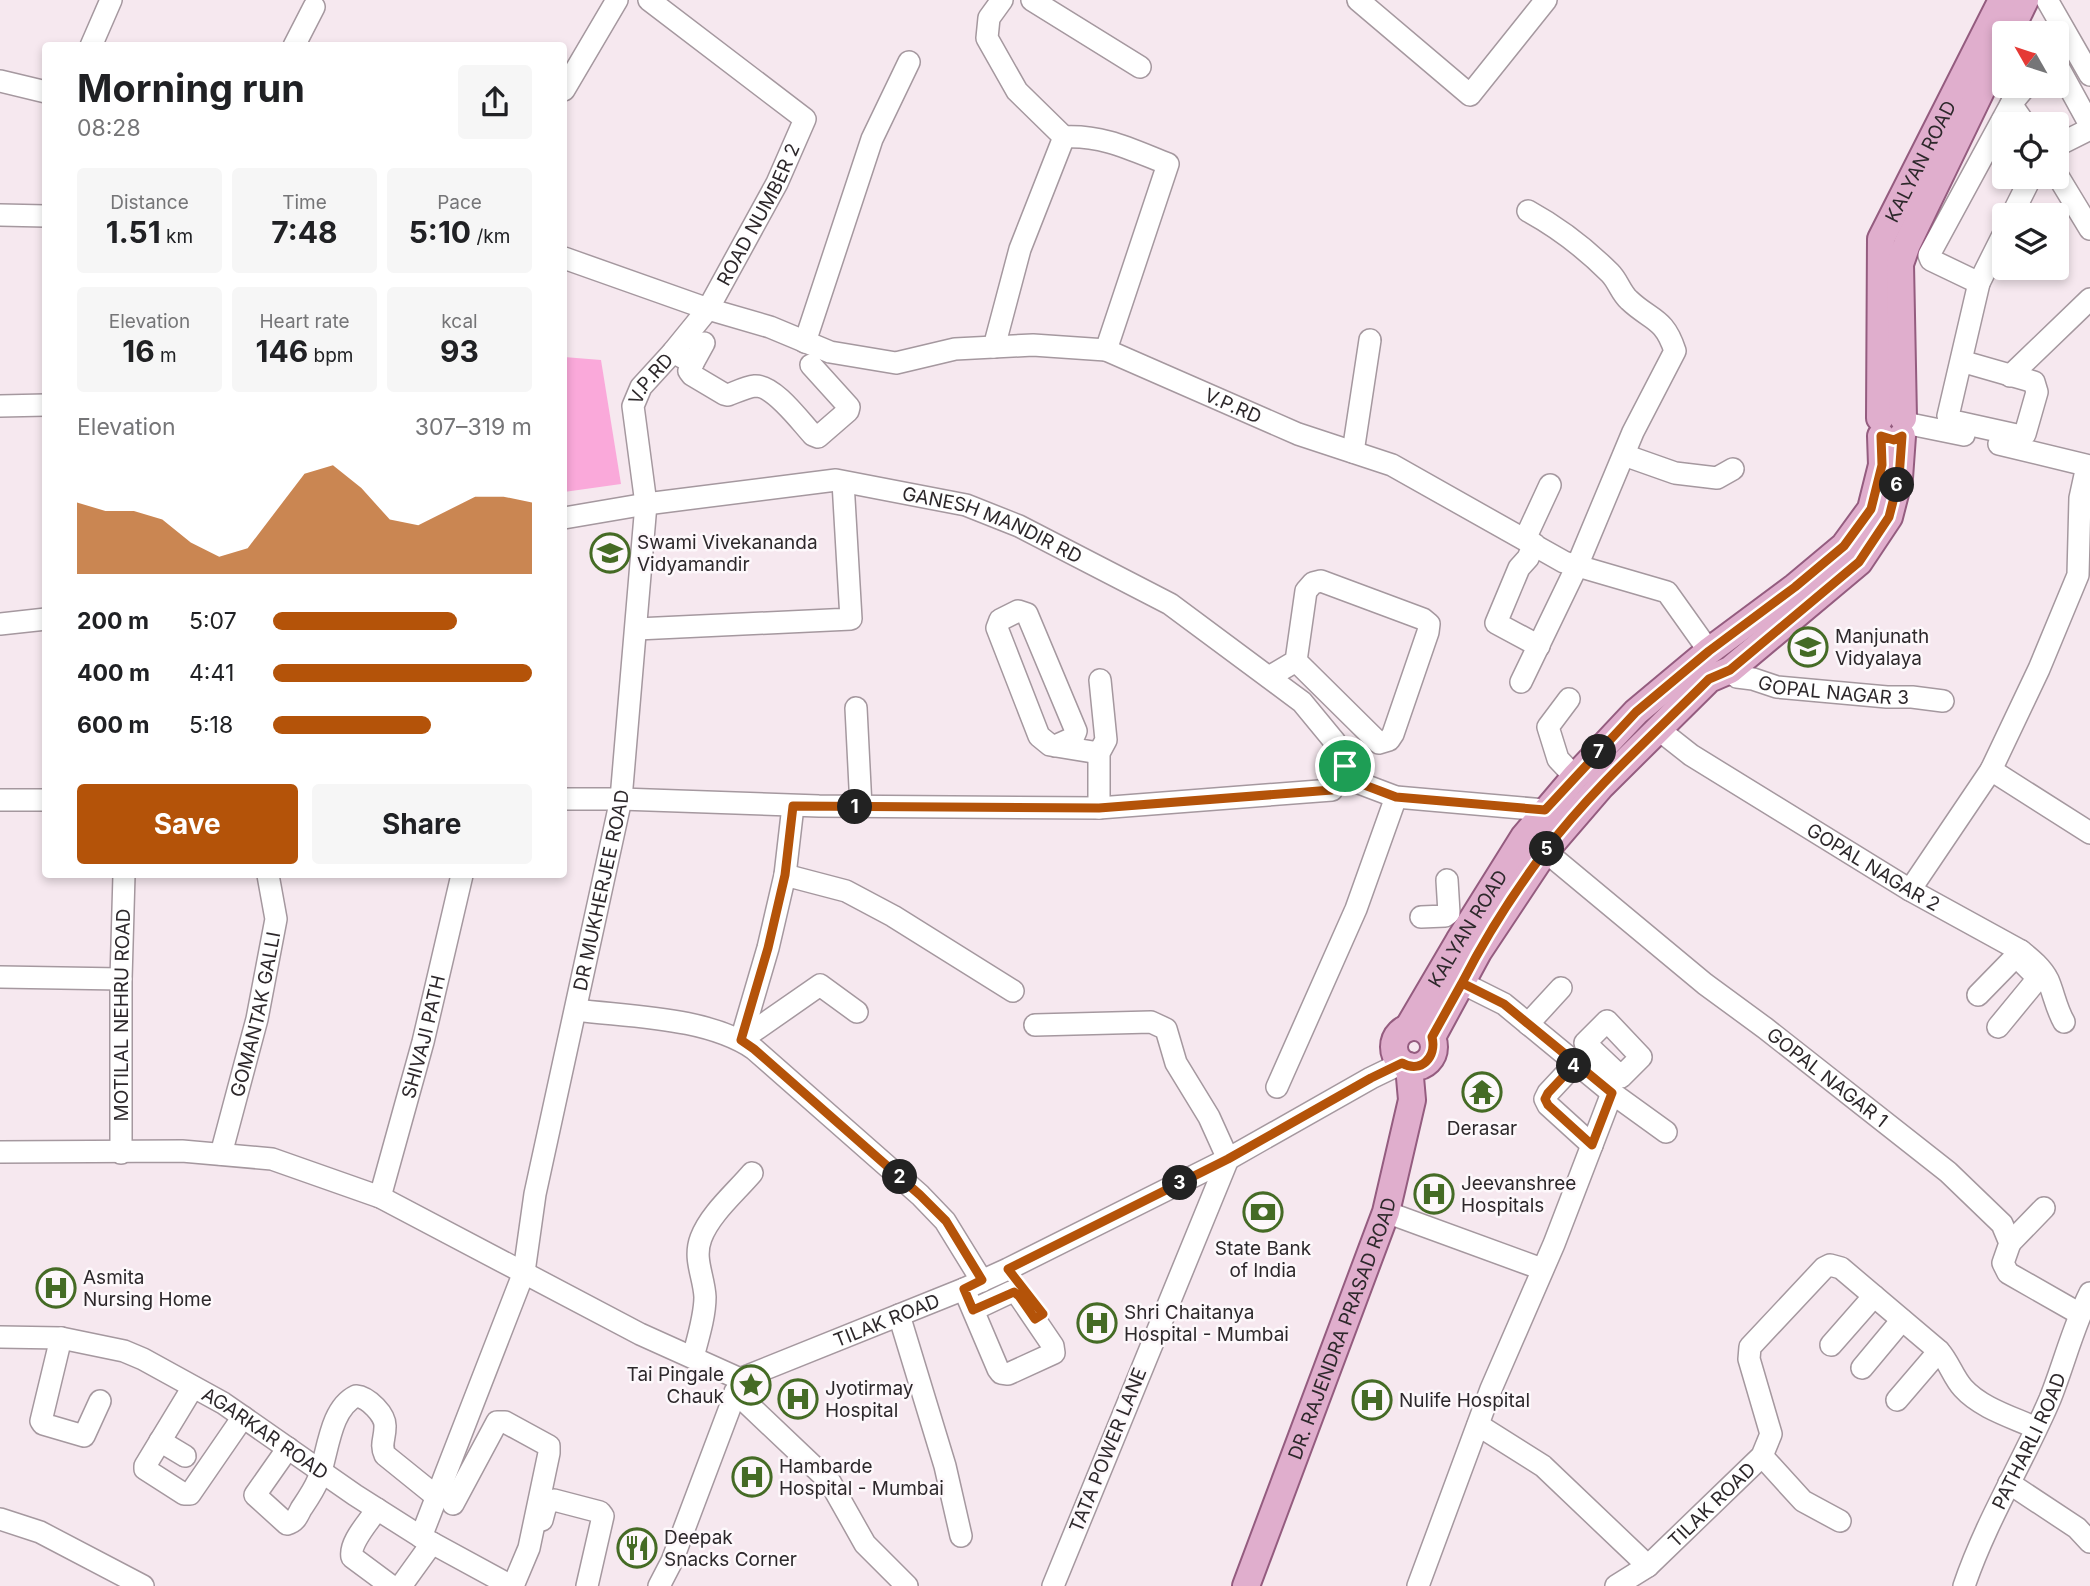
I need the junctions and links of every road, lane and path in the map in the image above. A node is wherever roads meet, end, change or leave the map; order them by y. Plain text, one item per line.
1 (111, 0) edge
2 (617, 0) edge
3 (649, 0) edge
4 (1002, 0) edge
5 (1032, 0) edge
6 (1358, 0) edge
7 (1546, 0) edge
8 (2002, 0) edge
9 (2025, 0) edge
10 (2047, 0) edge
11 (314, 7) dead end
12 (2015, 21) edge
13 (93, 42) edge
14 (296, 42) edge
15 (909, 62) dead end
16 (1140, 67) dead end
17 (1992, 68) edge
18 (2090, 75) edge
19 (0, 81) edge
20 (567, 85) edge
21 (2069, 87) edge
22 (42, 91) edge
23 (2016, 98) edge
24 (2011, 104) junction
25 (2017, 112) edge
26 (2090, 126) edge
27 (1064, 136) junction
28 (2069, 140) edge
29 (2069, 187) edge
30 (2083, 202) edge
31 (1528, 211) dead end
32 (0, 215) edge
33 (42, 216) edge
34 (2090, 229) edge
35 (1992, 257) edge
36 (567, 259) edge
37 (1979, 283) junction
38 (2090, 299) edge
39 (708, 309) junction
40 (1370, 340) dead end
41 (704, 343) dead end
42 (994, 347) junction
43 (1106, 350) junction
44 (673, 352) junction
45 (809, 357) junction
46 (1961, 361) junction
47 (693, 363) junction
48 (2010, 376) junction
49 (42, 405) edge
50 (0, 406) edge
51 (1894, 426) junction
52 (1983, 434) junction
53 (1353, 452) junction
54 (1624, 455) junction
55 (2088, 466) edge
56 (1733, 469) dead end
57 (844, 482) junction
58 (1550, 485) dead end
59 (646, 504) junction
60 (567, 517) edge
61 (1529, 542) junction
62 (1577, 566) junction
63 (42, 619) edge
64 (0, 624) edge
65 (637, 629) junction
66 (1539, 646) junction
67 (1709, 651) junction
68 (1296, 661) junction
69 (1730, 670) junction
70 (1269, 677) junction
71 (1100, 680) dead end
72 (1521, 682) dead end
73 (1569, 699) dead end
74 (1943, 701) dead end
75 (856, 708) dead end
76 (1658, 729) junction
77 (1055, 746) junction
78 (1099, 753) junction
79 (1345, 766) junction
80 (1991, 770) junction
81 (1575, 777) junction
82 (1359, 783) junction
83 (1332, 790) junction
84 (1396, 797) junction
85 (567, 799) edge
86 (621, 799) junction
87 (0, 800) edge
88 (42, 800) edge
89 (793, 806) junction
90 (861, 807) junction
91 (1099, 808) junction
92 (1545, 810) junction
93 (2090, 833) edge
94 (1545, 851) junction
95 (785, 875) junction
96 (124, 878) edge
97 (269, 878) edge
98 (461, 878) edge
99 (1447, 880) dead end
100 (1910, 890) junction
101 (1421, 917) dead end
102 (1459, 919) junction
103 (2018, 954) junction
104 (0, 977) edge
105 (121, 979) junction
106 (1462, 983) junction
107 (1561, 988) dead end
108 (1013, 990) dead end
109 (1978, 995) dead end
110 (576, 1010) junction
111 (858, 1012) dead end
112 (2064, 1022) dead end
113 (1528, 1024) junction
114 (1035, 1025) dead end
115 (1998, 1027) dead end
116 (741, 1040) junction
117 (1413, 1050) junction
118 (1588, 1065) junction
119 (1277, 1087) dead end
120 (1612, 1093) junction
121 (1666, 1132) dead end
122 (1592, 1145) junction
123 (0, 1152) edge
124 (121, 1153) junction
125 (221, 1154) junction
126 (1228, 1159) junction
127 (752, 1173) dead end
128 (380, 1196) junction
129 (2044, 1208) dead end
130 (1386, 1212) junction
131 (2010, 1243) junction
132 (1008, 1269) junction
133 (1542, 1269) junction
134 (524, 1272) junction
135 (973, 1285) junction
136 (2090, 1293) edge
137 (1874, 1296) junction
138 (973, 1310) junction
139 (2080, 1314) junction
140 (899, 1315) junction
141 (1039, 1316) junction
142 (1903, 1321) junction
143 (0, 1336) edge
144 (61, 1338) junction
145 (1831, 1345) dead end
146 (1071, 1351) dead end
147 (1939, 1351) junction
148 (693, 1357) junction
149 (1866, 1367) dead end
150 (738, 1385) junction
151 (193, 1388) junction
152 (1898, 1400) dead end
153 (100, 1401) dead end
154 (230, 1425) junction
155 (1478, 1425) junction
156 (2036, 1428) junction
157 (160, 1441) junction
158 (288, 1448) junction
159 (185, 1456) dead end
160 (1762, 1456) junction
161 (321, 1470) junction
162 (456, 1476) junction
163 (2009, 1483) junction
164 (445, 1501) junction
165 (377, 1509) junction
166 (0, 1518) edge
167 (1840, 1521) dead end
168 (961, 1535) dead end
169 (427, 1540) junction
170 (2090, 1542) edge
171 (1648, 1566) junction
172 (143, 1586) edge
173 (391, 1586) edge
174 (401, 1586) edge
175 (512, 1586) edge
176 (523, 1586) edge
177 (587, 1586) edge
178 (659, 1586) edge
179 (907, 1586) edge
180 (1053, 1586) edge
181 (1246, 1586) edge
182 (1418, 1586) edge
183 (1616, 1586) edge
184 (1964, 1586) edge

1 - 13 street
2 - 20 street
3 - 39 street, ROAD NUMBER 2
4 - 27 street
5 - 16 street
6 - 7 street
8 - 51 main road, KALYAN ROAD
9 - 12 main road
10 - 18 street
11 - 14 street
15 - 45 street
17 - 51 main road, KALYAN ROAD
19 - 22 street
21 - 26 street
23 - 24 street
24 - 25 street
24 - 37 street
26 - 28 street
27 - 42 street
27 - 43 street
29 - 30 street
30 - 34 street
31 - 54 street
32 - 33 street
35 - 37 street
36 - 39 street, V.P.RD
37 - 46 street
38 - 48 street
39 - 44 street, V.P.RD
39 - 45 street, V.P.RD
40 - 53 street
41 - 47 street
42 - 43 street, V.P.RD
42 - 45 street, V.P.RD
43 - 53 street, V.P.RD
44 - 47 street
44 - 59 street, V.P.RD
45 - 47 street
46 - 48 street
46 - 52 street
48 - 52 street
49 - 50 street
51 - 52 street
51 - 67 main road, KALYAN ROAD
51 - 69 main road, KALYAN ROAD
52 - 55 street
53 - 61 street, V.P.RD
54 - 56 street
54 - 62 street
55 - 80 street
57 - 59 street, GANESH MANDIR RD
57 - 65 street
57 - 70 street, GANESH MANDIR RD
58 - 61 street
59 - 60 street, GANESH MANDIR RD
59 - 65 street, DR MUKHERJEE ROAD
61 - 62 street, V.P.RD
61 - 66 street
62 - 66 street
62 - 67 street, V.P.RD
63 - 64 street
65 - 86 street, DR MUKHERJEE ROAD
66 - 72 street
67 - 81 main road, KALYAN ROAD
68 - 68 street
68 - 70 street
69 - 74 street, GOPAL NAGAR 3
69 - 76 main road, KALYAN ROAD
70 - 79 street, GANESH MANDIR RD
71 - 78 street
73 - 81 street
75 - 90 street
76 - 94 main road, KALYAN ROAD
76 - 100 street, GOPAL NAGAR 2
77 - 77 street
77 - 78 street
78 - 91 street
79 - 82 street
79 - 83 street
80 - 93 street
80 - 100 street
81 - 92 main road, KALYAN ROAD
82 - 83 street
82 - 84 street
83 - 91 street
84 - 92 street
84 - 119 street
85 - 86 street
86 - 89 street
86 - 110 street, DR MUKHERJEE ROAD
87 - 88 street
89 - 90 street
89 - 95 street
90 - 91 street
92 - 102 main road, KALYAN ROAD
94 - 106 main road, KALYAN ROAD
94 - 131 street, GOPAL NAGAR 1
95 - 108 street
95 - 116 street
96 - 105 street, MOTILAL NEHRU ROAD
97 - 125 street, GOMANTAK GALLI
98 - 128 street, SHIVAJI PATH
99 - 102 street
100 - 103 street, GOPAL NAGAR 2
101 - 102 street
102 - 117 main road, KALYAN ROAD
103 - 109 street
103 - 112 street, GOPAL NAGAR 2
103 - 115 street
104 - 105 street
105 - 124 street, MOTILAL NEHRU ROAD
106 - 113 street
106 - 117 main road, KALYAN ROAD
107 - 113 street
110 - 116 street
110 - 134 street, DR MUKHERJEE ROAD
111 - 116 street
113 - 118 street
114 - 126 street
116 - 135 street
117 - 126 street, TILAK ROAD
117 - 130 main road, DR. RAJENDRA PRASAD ROAD
118 - 120 street
118 - 122 street
120 - 121 street
120 - 122 street
122 - 133 street
123 - 124 street
124 - 125 street
125 - 128 street
126 - 132 street, TILAK ROAD
126 - 180 street, TATA POWER LANE
127 - 148 street
128 - 134 street
129 - 131 street
130 - 133 street
130 - 181 main road, DR. RAJENDRA PRASAD ROAD
131 - 139 street
132 - 135 street, TILAK ROAD
132 - 141 street
133 - 155 street
134 - 148 street
134 - 162 street, DR MUKHERJEE ROAD
135 - 138 street
135 - 140 street, TILAK ROAD
136 - 139 street, PATHARLI ROAD
137 - 142 street
137 - 145 street
137 - 160 street, TILAK ROAD
138 - 141 street
138 - 141 street
139 - 156 street, PATHARLI ROAD
140 - 150 street, TILAK ROAD
140 - 168 street
141 - 146 street
142 - 147 street
142 - 149 street
143 - 144 street, AGARKAR ROAD
144 - 151 street, AGARKAR ROAD
144 - 153 street
147 - 152 street
147 - 156 street
148 - 150 street
150 - 178 street
150 - 179 street
151 - 154 street, AGARKAR ROAD
151 - 157 street
154 - 157 street
154 - 158 street, AGARKAR ROAD
155 - 171 street
155 - 182 street
156 - 163 street, PATHARLI ROAD
157 - 159 street
158 - 161 street, AGARKAR ROAD
158 - 161 street
160 - 167 street
160 - 171 street, TILAK ROAD
161 - 164 street
161 - 165 street, AGARKAR ROAD
162 - 164 street
162 - 175 street
163 - 170 street
163 - 184 street, PATHARLI ROAD
164 - 169 street
165 - 169 street, AGARKAR ROAD
165 - 173 street
166 - 172 street
169 - 174 street
169 - 175 street, AGARKAR ROAD
171 - 183 street, TILAK ROAD
176 - 177 street

